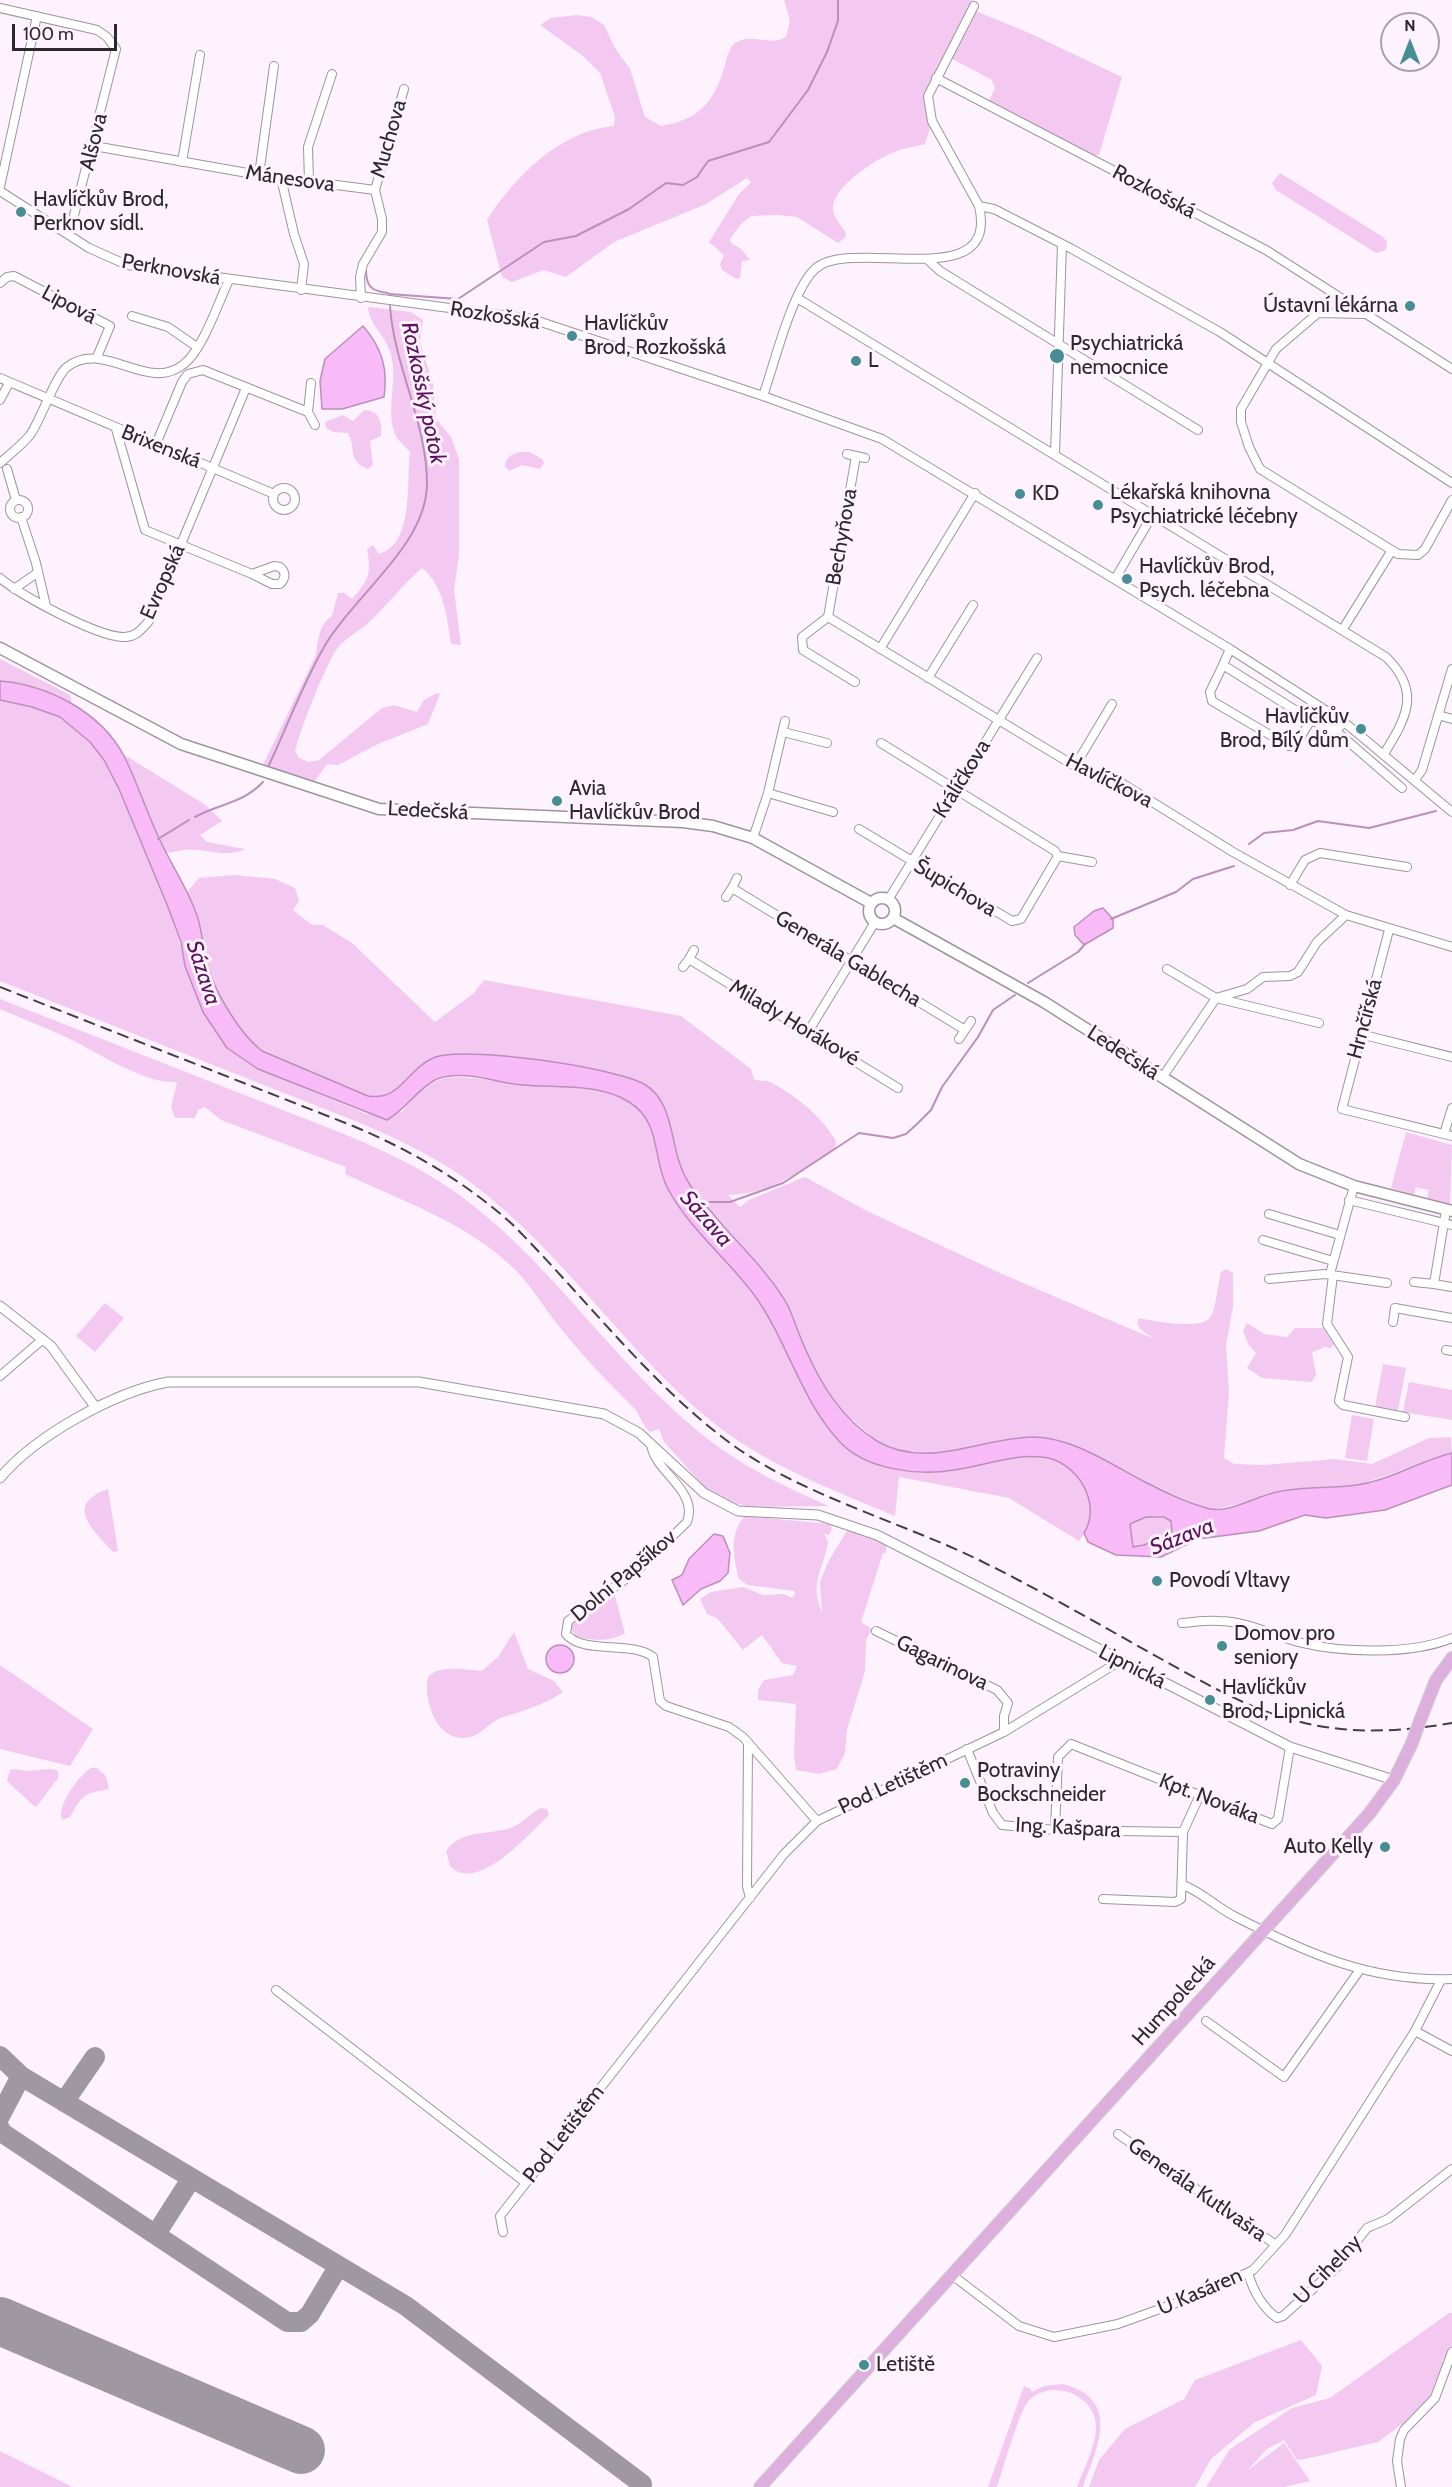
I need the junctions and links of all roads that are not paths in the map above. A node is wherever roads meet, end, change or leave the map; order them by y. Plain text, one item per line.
1 (974, 6) dead end
2 (0, 8) edge
3 (37, 15) junction
4 (200, 54) dead end
5 (274, 66) dead end
6 (332, 74) dead end
7 (936, 78) junction
8 (404, 89) dead end
9 (94, 146) junction
10 (182, 162) junction
11 (259, 175) junction
12 (281, 178) junction
13 (309, 182) junction
14 (0, 187) edge
15 (375, 190) junction
16 (0, 191) edge
17 (979, 206) junction
18 (69, 235) junction
19 (1062, 244) junction
20 (927, 259) junction
21 (229, 280) junction
22 (0, 283) edge
23 (301, 290) junction
24 (361, 298) junction
25 (797, 298) junction
26 (1366, 314) junction
27 (132, 316) dead end
28 (1059, 344) junction
29 (197, 347) junction
30 (97, 357) junction
31 (1267, 363) junction
32 (1452, 369) edge
33 (0, 378) edge
34 (9, 383) junction
35 (310, 383) dead end
36 (246, 388) junction
37 (763, 396) junction
38 (0, 400) edge
39 (49, 401) junction
40 (308, 412) junction
41 (315, 425) dead end
42 (116, 429) junction
43 (1198, 430) dead end
44 (156, 444) junction
45 (847, 454) dead end
46 (1055, 454) junction
47 (856, 456) junction
48 (865, 458) dead end
49 (0, 463) edge
50 (213, 468) junction
51 (8, 469) dead end
52 (1452, 483) edge
53 (975, 493) junction
54 (274, 494) dead end
55 (16, 500) junction
56 (1452, 500) edge
57 (1153, 514) junction
58 (21, 517) junction
59 (181, 544) junction
60 (1392, 550) junction
61 (37, 573) junction
62 (252, 574) dead end
63 (0, 578) edge
64 (1115, 579) junction
65 (14, 589) junction
66 (973, 605) dead end
67 (46, 606) junction
68 (828, 617) junction
69 (1343, 630) junction
70 (0, 648) edge
71 (880, 649) junction
72 (1230, 649) junction
73 (1037, 658) dead end
74 (1223, 665) junction
75 (1452, 669) edge
76 (928, 678) junction
77 (855, 682) dead end
78 (1112, 704) dead end
79 (1438, 715) junction
80 (1452, 719) edge
81 (999, 720) junction
82 (1311, 720) junction
83 (785, 721) dead end
84 (1344, 722) junction
85 (1336, 731) junction
86 (783, 732) junction
87 (827, 743) dead end
88 (881, 743) dead end
89 (1384, 754) junction
90 (1075, 766) junction
91 (1415, 780) junction
92 (1402, 788) dead end
93 (956, 790) junction
94 (768, 794) junction
95 (834, 812) dead end
96 (1452, 812) edge
97 (859, 829) dead end
98 (753, 838) junction
99 (1058, 856) junction
100 (911, 861) junction
101 (1092, 862) dead end
102 (1407, 867) dead end
103 (737, 878) dead end
104 (1290, 885) junction
105 (732, 888) junction
106 (726, 897) dead end
107 (888, 900) junction
108 (871, 903) junction
109 (1347, 915) junction
110 (893, 918) junction
111 (875, 922) junction
112 (1389, 930) junction
113 (1452, 947) edge
114 (694, 950) dead end
115 (688, 959) junction
116 (852, 960) junction
117 (683, 968) dead end
118 (1167, 969) dead end
119 (1216, 998) junction
120 (971, 1021) dead end
121 (1319, 1023) dead end
122 (965, 1030) junction
123 (808, 1032) junction
124 (1360, 1034) junction
125 (959, 1039) dead end
126 (1452, 1057) edge
127 (1162, 1078) junction
128 (898, 1089) dead end
129 (1452, 1108) edge
130 (1448, 1135) edge
131 (1354, 1186) junction
132 (1349, 1200) junction
133 (1449, 1210) edge
134 (1269, 1214) dead end
135 (1448, 1224) edge
136 (1340, 1235) junction
137 (1263, 1240) dead end
138 (1333, 1261) junction
139 (1332, 1274) junction
140 (1269, 1279) dead end
141 (1413, 1282) dead end
142 (1387, 1283) dead end
143 (1434, 1284) junction
144 (1452, 1287) edge
145 (0, 1306) edge
146 (1452, 1317) edge
147 (1393, 1322) dead end
148 (43, 1339) junction
149 (0, 1376) edge
150 (96, 1408) junction
151 (1406, 1417) dead end
152 (651, 1444) junction
153 (0, 1478) edge
154 (1182, 1623) dead end
155 (876, 1630) dead end
156 (1452, 1638) edge
157 (1452, 1658) edge
158 (1120, 1661) junction
159 (1004, 1732) junction
160 (748, 1742) junction
161 (1290, 1747) junction
162 (967, 1749) junction
163 (1394, 1780) junction
164 (1199, 1797) junction
165 (817, 1821) junction
166 (1055, 1830) junction
167 (1183, 1832) junction
168 (1183, 1886) junction
169 (750, 1898) junction
170 (1102, 1899) dead end
171 (1265, 1930) junction
172 (1359, 1971) junction
173 (1452, 1979) edge
174 (1441, 1980) junction
175 (276, 1990) dead end
176 (1206, 2021) dead end
177 (1415, 2031) junction
178 (1452, 2051) edge
179 (1118, 2134) dead end
180 (1452, 2169) edge
181 (526, 2183) junction
182 (503, 2232) dead end
183 (1276, 2245) junction
184 (1248, 2273) junction
185 (951, 2275) junction
186 (1452, 2352) edge
187 (759, 2487) edge
188 (1401, 2487) edge

1 - 7 street
2 - 3 street
3 - 9 street, Alšova
3 - 14 street
4 - 10 street
5 - 11 street
6 - 13 street
7 - 17 street
7 - 26 street, Rozkošská
8 - 15 street, Muchova
9 - 10 street, Mánesova
9 - 18 street, Alšova
10 - 11 street, Mánesova
11 - 12 street, Mánesova
12 - 13 street, Mánesova
12 - 23 street
13 - 15 street, Mánesova
15 - 24 street
16 - 18 street, Perknovská
17 - 19 street
17 - 20 street
18 - 21 street, Perknovská
19 - 28 street
19 - 31 street
20 - 25 street
20 - 28 street
21 - 23 street, Perknovská
21 - 29 street
22 - 30 street, Lipová
23 - 24 street, Perknovská
24 - 37 street, Rozkošská
25 - 37 street
25 - 46 street
26 - 31 street
26 - 32 street, Rozkošská
27 - 29 street
28 - 43 street
28 - 46 street
29 - 30 street
30 - 39 street
31 - 52 street
31 - 60 street
33 - 34 street, Brixenská
34 - 38 street
34 - 39 street, Brixenská
35 - 40 street
36 - 40 street
36 - 44 street
36 - 50 street, Evropská
37 - 53 street, Rozkošská
39 - 42 street, Brixenská
39 - 49 street
40 - 41 street
42 - 44 street, Brixenská
42 - 59 street
44 - 50 street, Brixenská
45 - 47 street
46 - 57 street
47 - 48 street
47 - 68 street, Bechyňova
50 - 54 street, Brixenská
50 - 59 street, Evropská
51 - 55 street
53 - 64 street, Rozkošská
53 - 71 street
55 - 58 street
55 - 58 street
56 - 60 street
57 - 64 street
57 - 69 street
58 - 61 street
59 - 62 street
59 - 67 street, Evropská
60 - 69 street
61 - 65 street
61 - 67 street
63 - 65 street, Evropská
64 - 72 street, Rozkošská
65 - 67 street, Evropská
66 - 76 street
68 - 71 street
68 - 77 street
69 - 89 street
70 - 98 main road, Ledečská
71 - 76 street
72 - 74 street
72 - 84 street, Rozkošská
73 - 81 street, Králíčkova
74 - 82 street
74 - 82 street
75 - 79 street
76 - 81 street, Havlíčkova
78 - 90 street
79 - 80 street
79 - 91 street
81 - 90 street, Havlíčkova
81 - 93 street, Králíčkova
82 - 85 street
83 - 86 street
84 - 85 street
84 - 89 street, Rozkošská
85 - 92 street
86 - 87 street
86 - 94 street
88 - 93 street
89 - 91 street, Rozkošská
90 - 104 street, Havlíčkova
91 - 96 street, Rozkošská
93 - 99 street
93 - 100 street, Králíčkova
94 - 95 street
94 - 98 street
97 - 100 street, Šupichova
98 - 108 main road, Ledečská
99 - 100 street, Šupichova
99 - 101 street
100 - 107 street, Králíčkova
102 - 104 street
103 - 105 street
104 - 109 street, Havlíčkova
105 - 106 street
105 - 116 street, Generála Gablecha
107 - 108 main road
107 - 110 main road
108 - 111 main road
109 - 112 street, Havlíčkova
109 - 119 street
110 - 111 main road
110 - 127 main road, Ledečská
111 - 116 street
112 - 113 street, Havlíčkova
112 - 124 street, Hrnčířská
114 - 115 street
115 - 117 street
115 - 123 street, Milady Horákové
116 - 122 street, Generála Gablecha
116 - 123 street
118 - 119 street
119 - 121 street
119 - 127 street
120 - 122 street
122 - 125 street
123 - 128 street, Milady Horákové
124 - 126 street
124 - 130 street, Hrnčířská
127 - 131 main road, Ledečská
129 - 130 street
131 - 132 street
131 - 133 main road, Ledečská
132 - 135 street
132 - 136 street
133 - 135 street, Ledečská
134 - 136 street
135 - 143 street, Ledečská
136 - 138 street
137 - 138 street
138 - 139 street
139 - 140 street
139 - 142 street
139 - 151 street
141 - 143 street
143 - 144 street
145 - 148 street
146 - 147 street
148 - 149 street
148 - 150 street
150 - 152 street, Lipnická
150 - 153 street, Lipnická
152 - 158 street, Lipnická
152 - 160 street, Dolní Papšíkov
154 - 156 street
155 - 159 street, Gagarinova
157 - 163 main road, Humpolecká, bridge
158 - 159 street, Pod Letištěm
158 - 161 street, Lipnická
159 - 162 street, Pod Letištěm
160 - 165 street, Dolní Papšíkov
160 - 169 street
161 - 163 street, Lipnická
161 - 164 street, Kpt. Nováka
162 - 165 street, Pod Letištěm
162 - 166 street, Ing. Kašpara
163 - 171 main road, Humpolecká
164 - 166 street, Kpt. Nováka
164 - 167 street
165 - 169 street, Pod Letištěm
166 - 167 street, Ing. Kašpara
167 - 168 street
168 - 170 street
168 - 171 street
169 - 181 street, Pod Letištěm
171 - 172 street
171 - 185 main road, Humpolecká
172 - 174 street
172 - 176 street
173 - 174 street
174 - 177 street, U Kasáren
175 - 181 street
177 - 178 street
177 - 183 street, U Kasáren
179 - 183 street, Generála Kutlvašra
180 - 184 street, U Cihelny
181 - 182 street, Pod Letištěm
183 - 184 street, U Kasáren
184 - 185 street, U Kasáren
185 - 187 main road, Humpolecká
186 - 188 street

